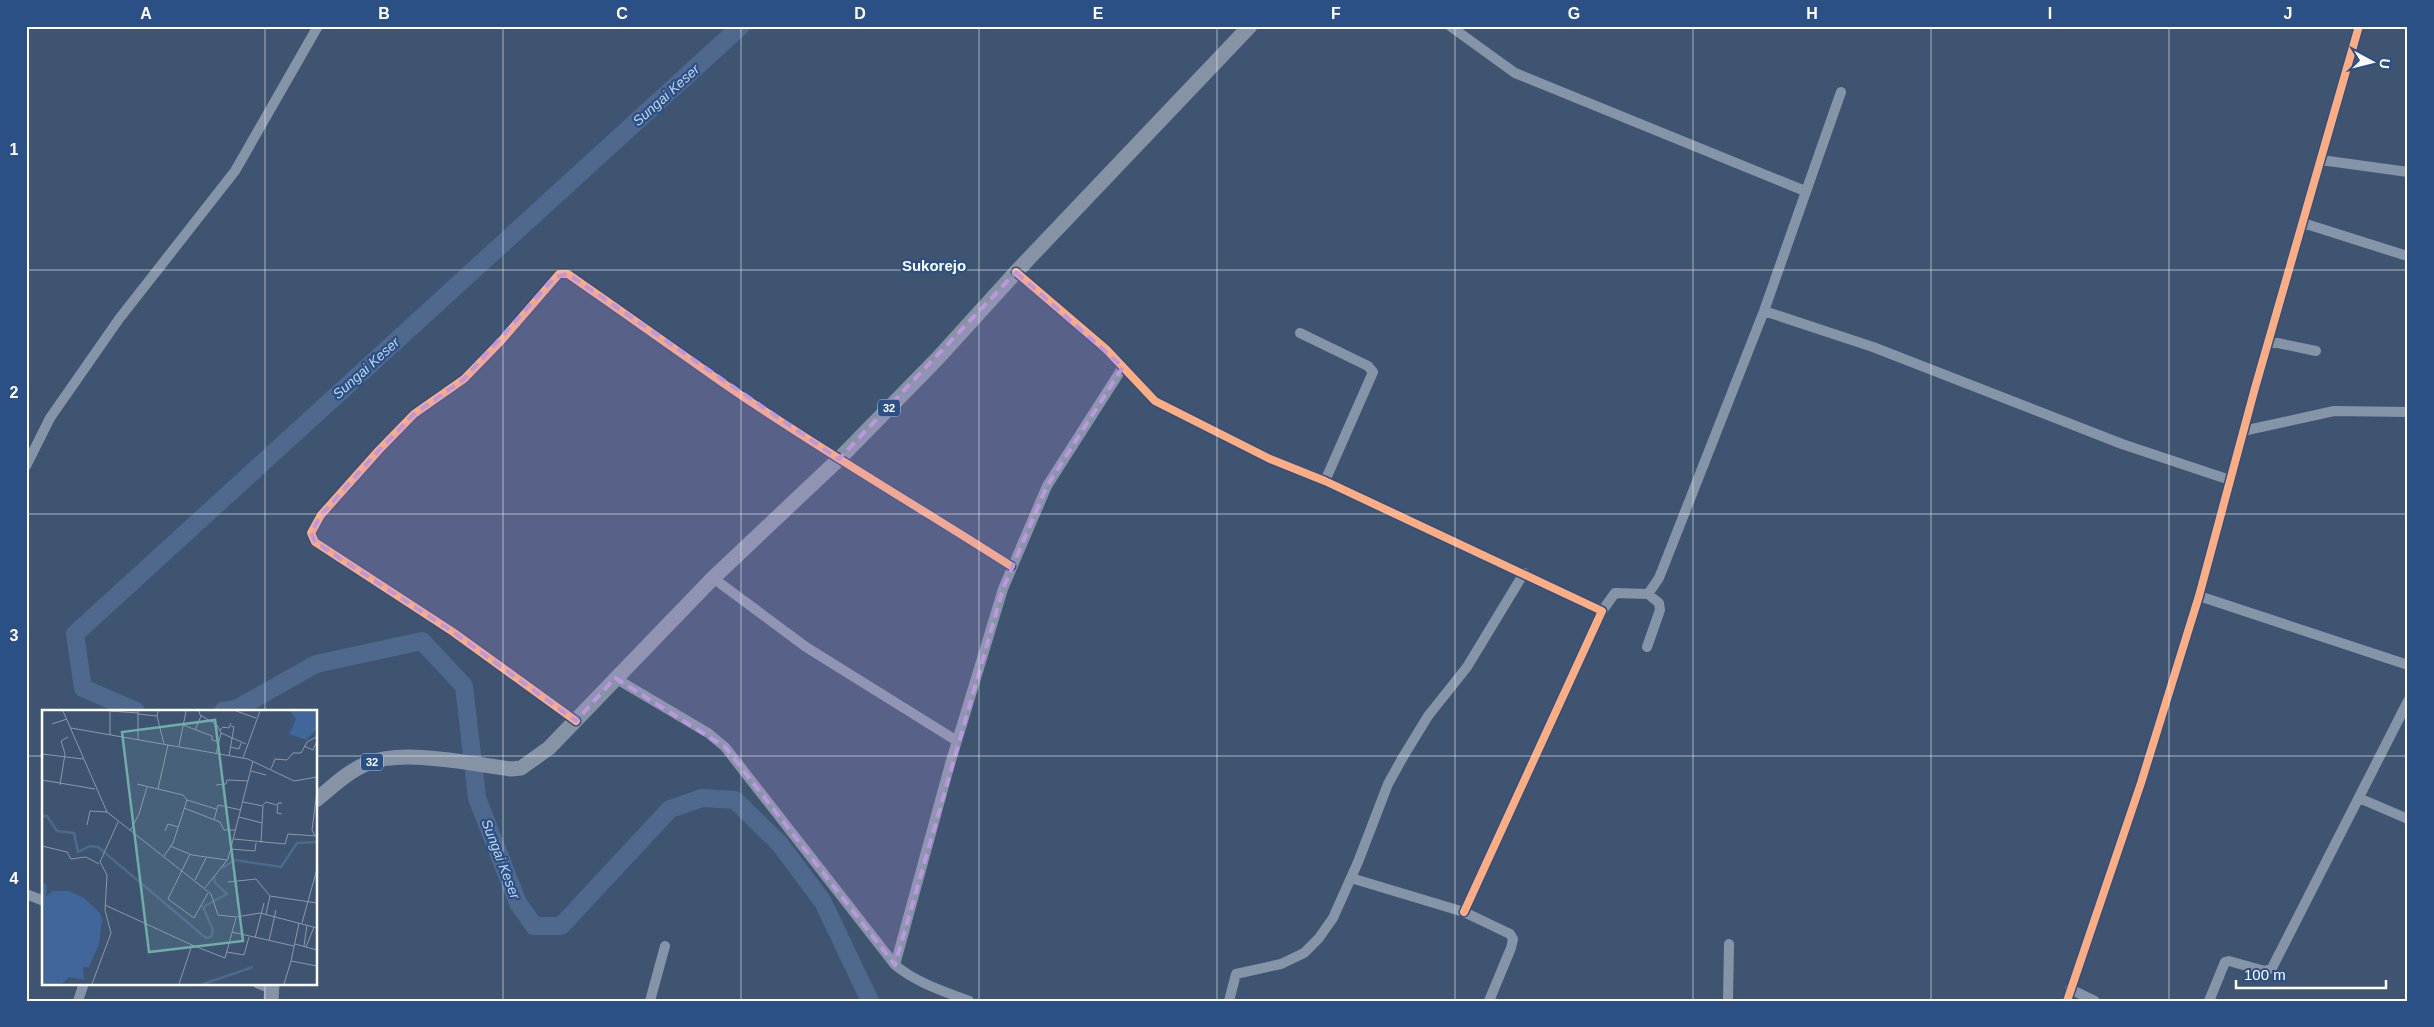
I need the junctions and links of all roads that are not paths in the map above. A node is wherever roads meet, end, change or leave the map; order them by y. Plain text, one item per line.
1 (318, 26) edge
2 (1250, 26) edge
3 (1450, 26) edge
4 (2359, 26) edge
5 (1841, 92) dead end
6 (2321, 160) junction
7 (2408, 172) edge
8 (1805, 191) junction
9 (2303, 223) junction
10 (2404, 255) dead end
11 (1016, 272) junction
12 (1764, 312) junction
13 (1300, 333) dead end
14 (2268, 341) junction
15 (2316, 351) dead end
16 (1123, 366) junction
17 (2408, 412) edge
18 (2243, 431) junction
19 (839, 459) junction
20 (26, 466) edge
21 (2230, 480) junction
22 (1324, 481) junction
23 (1011, 566) junction
24 (1524, 573) junction
25 (713, 578) junction
26 (1648, 594) junction
27 (2198, 596) junction
28 (1602, 611) junction
29 (1647, 648) dead end
30 (2408, 665) edge
31 (615, 678) junction
32 (2408, 701) edge
33 (576, 721) junction
34 (957, 741) junction
35 (318, 798) edge
36 (2359, 798) junction
37 (2408, 819) edge
38 (1351, 878) junction
39 (26, 894) edge
40 (42, 900) edge
41 (1464, 912) junction
42 (1729, 944) dead end
43 (665, 946) dead end
44 (895, 965) junction
45 (84, 984) edge
46 (259, 984) edge
47 (2070, 989) junction
48 (272, 991) edge
49 (78, 1001) edge
50 (650, 1001) edge
51 (969, 1001) edge
52 (1229, 1001) edge
53 (1489, 1001) edge
54 (1728, 1001) edge
55 (2066, 1001) edge
56 (2095, 1001) edge
57 (2209, 1001) edge

1 - 20 street
2 - 11 highway, 32
3 - 8 street
4 - 6 street
5 - 8 street
6 - 7 street
6 - 9 street
8 - 12 street
9 - 10 street
9 - 14 street
11 - 16 street
11 - 19 highway, 32
12 - 21 street
12 - 26 street
13 - 22 street
14 - 15 street
14 - 18 street
16 - 22 street
16 - 23 street
17 - 18 street
18 - 21 street
19 - 23 street
19 - 25 highway, 32
19 - 33 street
21 - 27 street
22 - 24 street
23 - 34 street
24 - 28 street
24 - 38 street
25 - 31 highway, 32
25 - 34 street
26 - 28 street
26 - 29 street
27 - 30 street
27 - 47 street
28 - 41 street
31 - 33 highway, 32
31 - 44 street
32 - 36 street
33 - 35 highway, 32
34 - 44 street
36 - 37 street
36 - 57 street
38 - 41 street
38 - 52 street
39 - 40 street
41 - 53 street
42 - 54 street
43 - 50 street
44 - 51 street
45 - 49 street
46 - 48 street
47 - 55 street
47 - 56 street

